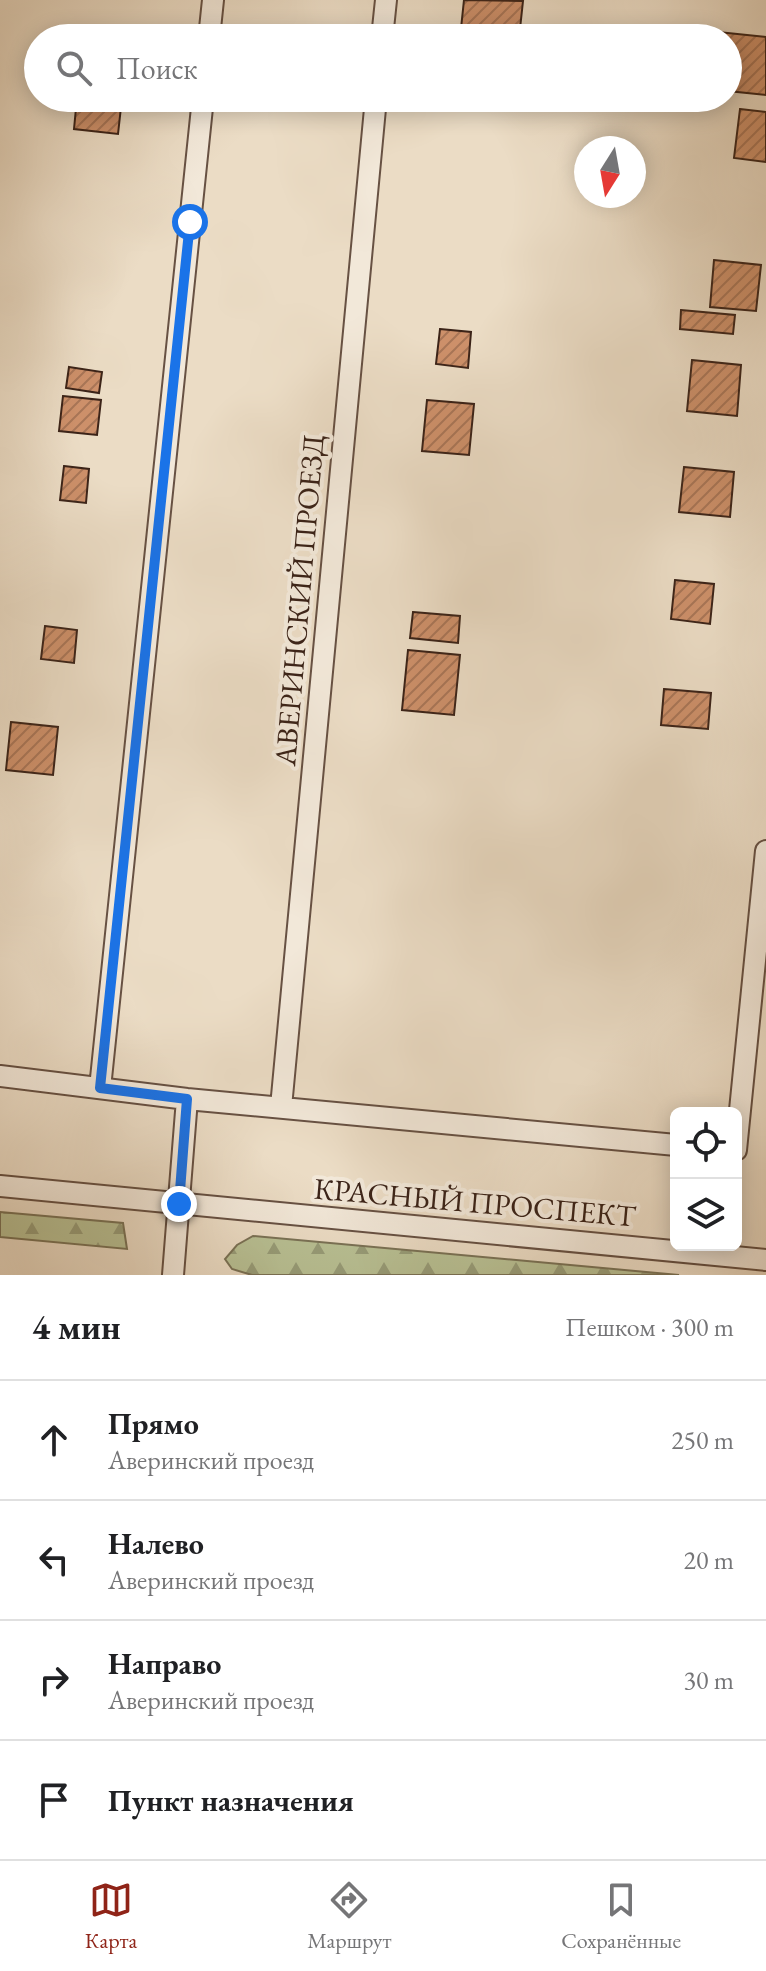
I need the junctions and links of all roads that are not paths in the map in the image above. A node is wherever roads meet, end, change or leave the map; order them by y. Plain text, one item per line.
1 (213, 0) edge
2 (386, 0) edge
3 (210, 24) edge
4 (383, 24) edge
5 (202, 112) edge
6 (375, 112) edge
7 (766, 851) edge
8 (0, 1076) edge
9 (100, 1088) junction
10 (187, 1099) junction
11 (281, 1107) junction
12 (740, 1107) edge
13 (670, 1144) edge
14 (0, 1186) edge
15 (179, 1204) junction
16 (766, 1260) edge
17 (173, 1275) edge

1 - 3 street
2 - 4 street
5 - 9 street
6 - 11 street, АВЕРИНСКИЙ ПРОЕЗД
7 - 12 street
8 - 9 street
9 - 10 street
10 - 11 street
10 - 15 street
11 - 13 street
14 - 15 street, КРАСНЫЙ ПРОСПЕКТ
15 - 16 street, КРАСНЫЙ ПРОСПЕКТ
15 - 17 street

